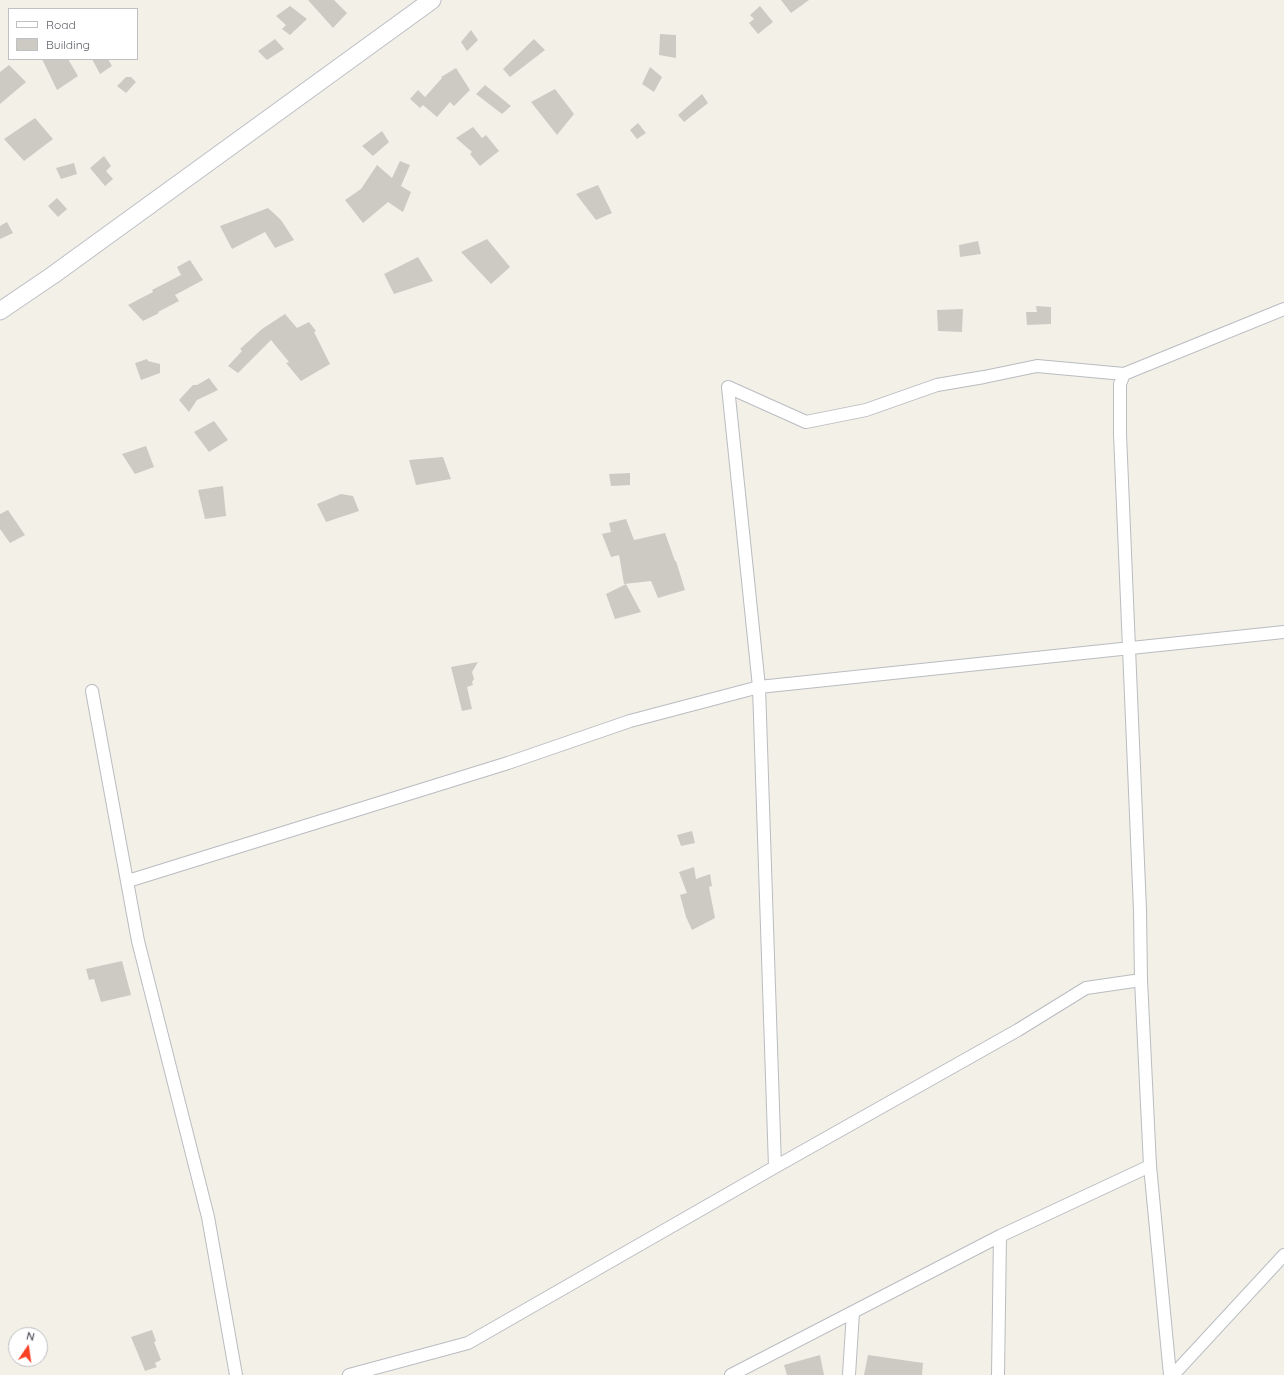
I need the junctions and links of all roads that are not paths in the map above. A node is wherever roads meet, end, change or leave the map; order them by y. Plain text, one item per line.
1 (432, 0) edge
2 (1284, 309) edge
3 (0, 311) edge
4 (1124, 374) junction
5 (1284, 632) edge
6 (1128, 648) junction
7 (760, 687) junction
8 (92, 691) dead end
9 (128, 880) junction
10 (1141, 980) junction
11 (1150, 1166) junction
12 (775, 1167) junction
13 (1000, 1236) junction
14 (1284, 1255) edge
15 (852, 1312) junction
16 (236, 1375) edge
17 (349, 1375) edge
18 (732, 1375) edge
19 (849, 1375) edge
20 (998, 1375) edge
21 (1171, 1375) edge

1 - 3 main road
2 - 4 street
4 - 6 street
4 - 7 street
5 - 6 street
6 - 7 street
6 - 10 street
7 - 9 street
7 - 12 street
8 - 9 street
9 - 16 street
10 - 11 street
10 - 12 street
11 - 13 street
11 - 21 street
12 - 17 street
13 - 15 street
13 - 20 street
14 - 21 street
15 - 18 street
15 - 19 street

